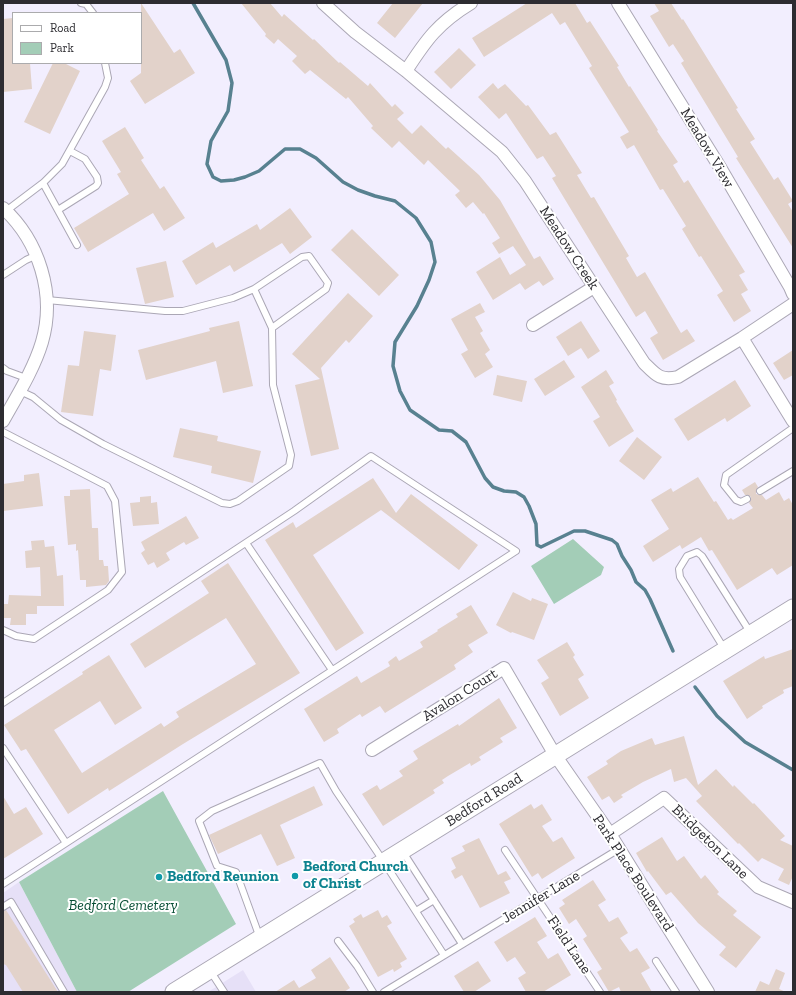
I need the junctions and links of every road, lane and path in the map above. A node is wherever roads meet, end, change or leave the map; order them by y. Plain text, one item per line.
1 (81, 3) edge
2 (323, 3) edge
3 (471, 3) edge
4 (618, 3) edge
5 (92, 12) edge
6 (105, 64) edge
7 (406, 71) junction
8 (70, 151) junction
9 (42, 183) junction
10 (5, 209) edge
11 (58, 210) junction
12 (77, 245) dead end
13 (37, 255) junction
14 (3, 275) edge
15 (594, 287) junction
16 (254, 289) junction
17 (793, 294) edge
18 (47, 300) junction
19 (793, 304) edge
20 (533, 325) dead end
21 (272, 328) junction
22 (742, 338) junction
23 (3, 368) edge
24 (26, 378) junction
25 (20, 391) junction
26 (3, 421) edge
27 (793, 421) edge
28 (793, 428) edge
29 (3, 432) edge
30 (793, 471) edge
31 (760, 492) dead end
32 (747, 499) dead end
33 (246, 543) junction
34 (793, 608) edge
35 (3, 630) edge
36 (751, 634) junction
37 (725, 650) junction
38 (332, 670) junction
39 (3, 703) edge
40 (3, 748) edge
41 (372, 750) dead end
42 (555, 755) junction
43 (610, 834) junction
44 (66, 843) junction
45 (619, 849) junction
46 (403, 850) junction
47 (506, 850) dead end
48 (384, 862) junction
49 (3, 884) edge
50 (537, 899) junction
51 (434, 900) junction
52 (793, 902) edge
53 (3, 907) edge
54 (416, 911) junction
55 (260, 939) junction
56 (338, 941) dead end
57 (462, 944) junction
58 (444, 955) junction
59 (656, 961) dead end
60 (210, 970) junction
61 (64, 992) edge
62 (174, 992) edge
63 (224, 992) edge
64 (373, 992) edge
65 (384, 992) edge
66 (600, 992) edge
67 (676, 992) edge
68 (708, 992) edge

1 - 5 lane
2 - 7 street, Meadow Creek
3 - 7 street
4 - 17 street, Meadow View
6 - 8 lane
7 - 15 street, Meadow Creek
8 - 9 lane
8 - 11 lane
9 - 10 lane
9 - 11 lane
10 - 13 street
11 - 12 lane
13 - 14 lane
13 - 18 street
15 - 20 street
15 - 22 street, Meadow Creek
16 - 18 lane
16 - 21 lane
16 - 21 lane
18 - 24 street
19 - 22 street
21 - 25 lane
22 - 27 street
23 - 24 lane
24 - 25 street
25 - 26 street
28 - 32 lane
29 - 35 lane
30 - 31 lane
33 - 38 lane
33 - 38 lane
33 - 39 lane
34 - 36 main road, Bedford Road
36 - 37 main road, Bedford Road
36 - 37 lane
37 - 42 main road, Bedford Road
38 - 44 lane
40 - 44 lane
41 - 42 street, Avalon Court
42 - 43 street, Park Place Boulevard
42 - 46 main road, Bedford Road
43 - 45 street, Park Place Boulevard
43 - 52 street, Bridgeton Lane
44 - 49 lane
45 - 50 lane, Jennifer Lane
45 - 68 street, Park Place Boulevard
46 - 48 main road, Bedford Road
46 - 51 lane
47 - 50 lane, Field Lane
48 - 54 lane
48 - 55 main road, Bedford Road
48 - 55 lane
50 - 57 lane, Jennifer Lane
50 - 66 lane, Field Lane
51 - 54 lane
51 - 57 lane
53 - 61 lane
54 - 58 lane
55 - 60 main road, Bedford Road
56 - 64 lane
57 - 58 lane, Jennifer Lane
58 - 65 lane, Jennifer Lane
59 - 67 lane
60 - 62 main road, Bedford Road
60 - 63 lane

